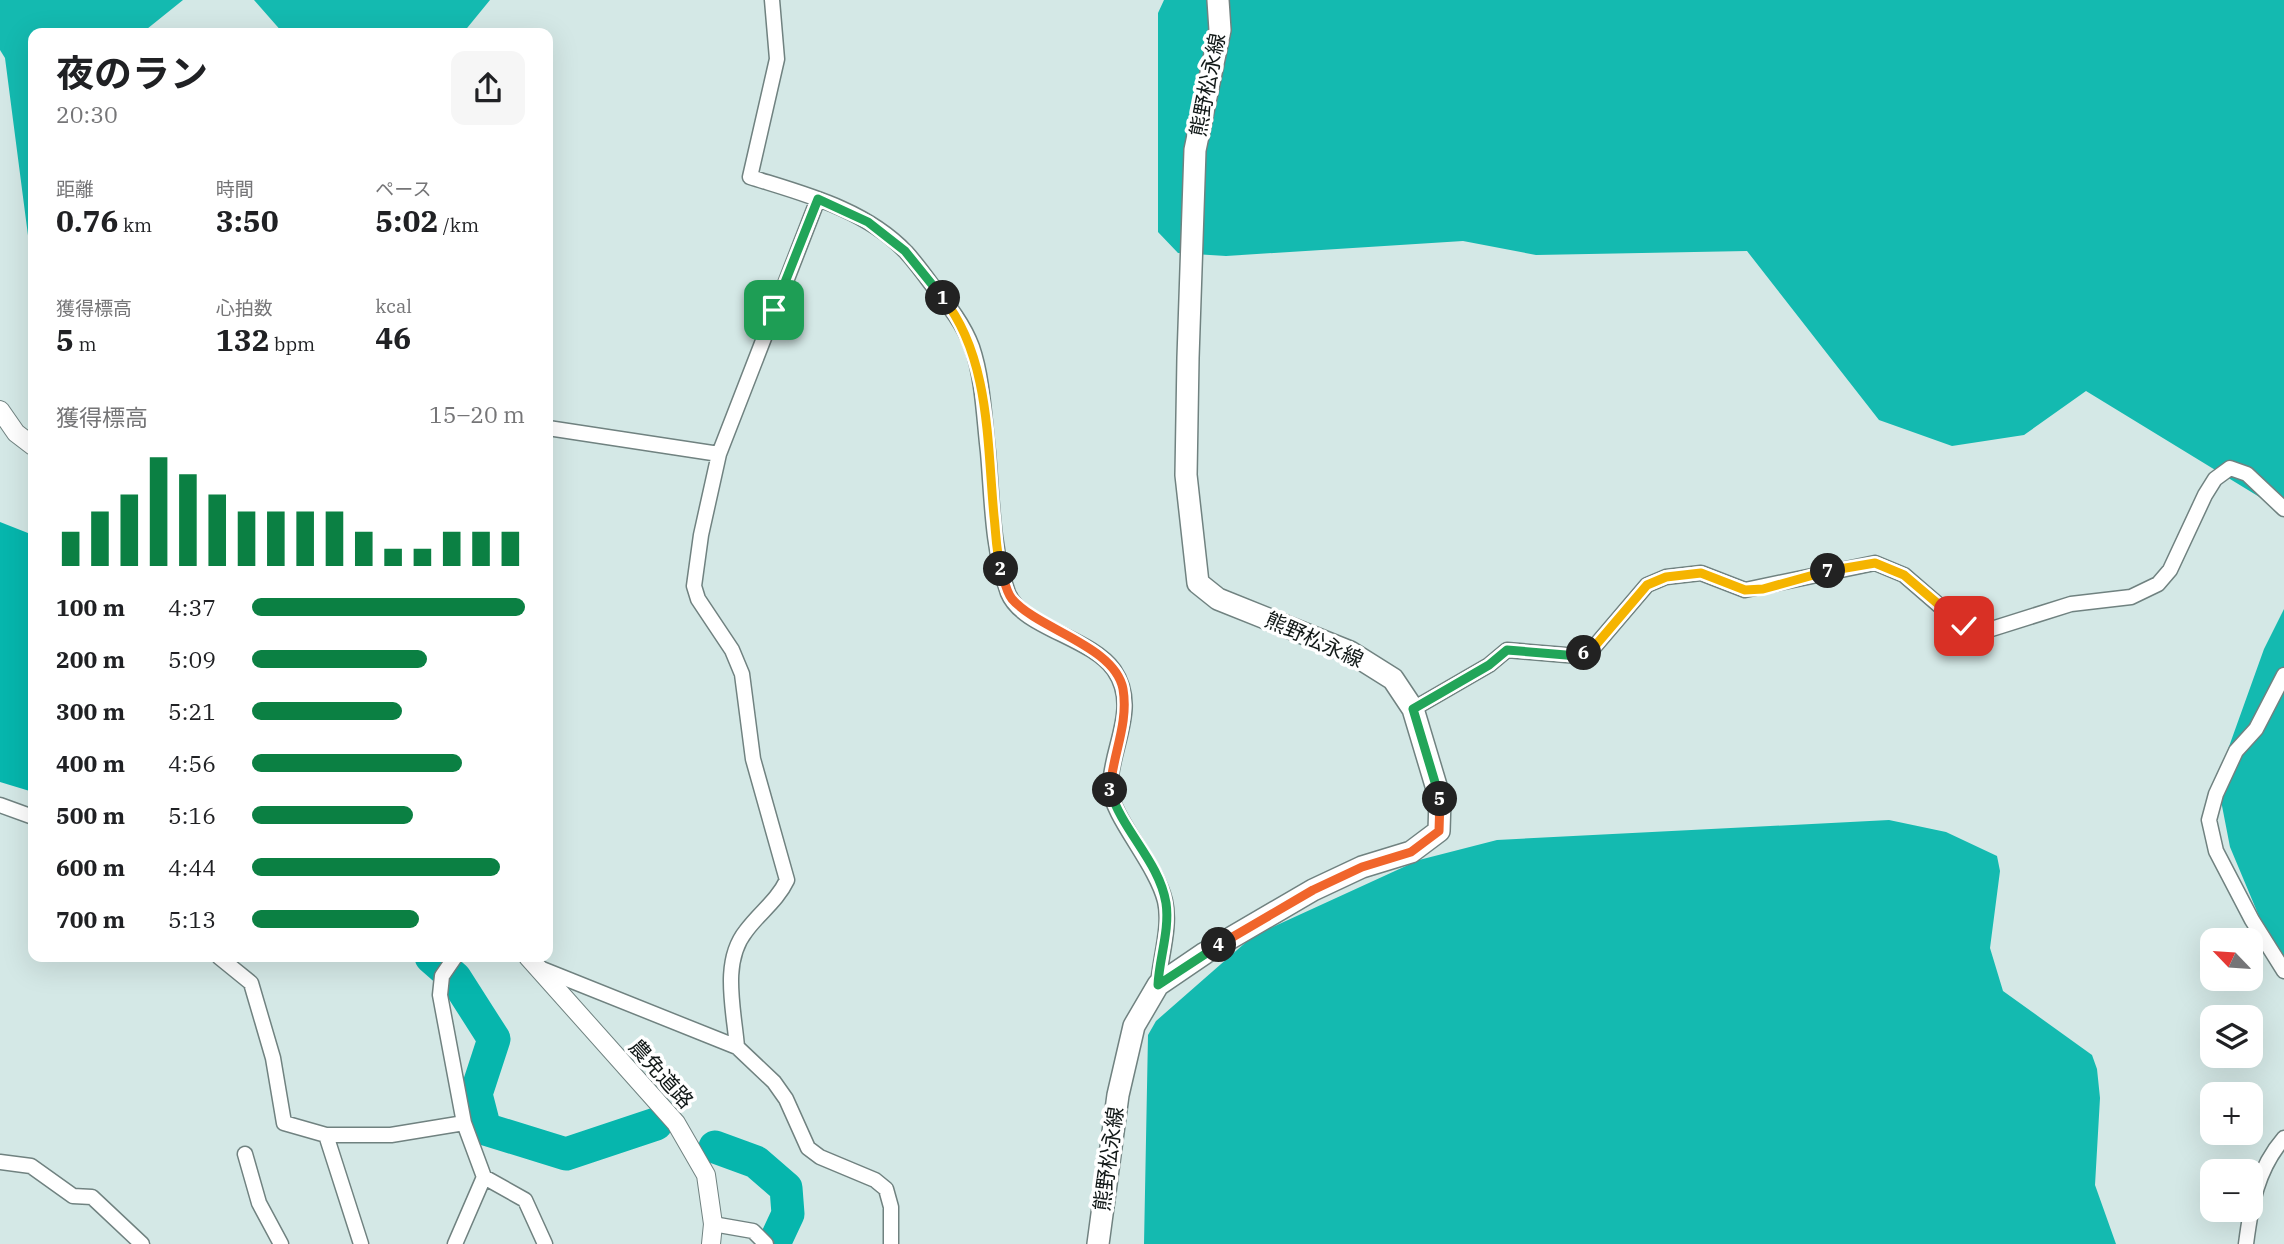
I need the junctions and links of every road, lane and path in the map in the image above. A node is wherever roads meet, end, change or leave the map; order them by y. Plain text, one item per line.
1 (772, 0) edge
2 (1218, 0) edge
3 (818, 199) junction
4 (0, 410) edge
5 (553, 429) edge
6 (28, 442) edge
7 (719, 454) junction
8 (2284, 509) edge
9 (2284, 675) edge
10 (1413, 709) junction
11 (0, 805) edge
12 (28, 815) edge
13 (225, 962) edge
14 (531, 962) edge
15 (532, 962) edge
16 (449, 967) edge
17 (2284, 971) edge
18 (1158, 985) junction
19 (737, 1047) junction
20 (464, 1123) junction
21 (326, 1135) junction
22 (2284, 1138) edge
23 (245, 1154) dead end
24 (0, 1162) edge
25 (484, 1177) junction
26 (713, 1224) junction
27 (142, 1244) edge
28 (281, 1244) edge
29 (361, 1244) edge
30 (455, 1244) edge
31 (545, 1244) edge
32 (711, 1244) edge
33 (766, 1244) edge
34 (891, 1244) edge
35 (1098, 1244) edge
36 (2246, 1244) edge

1 - 3 street
2 - 10 main road, 熊野松永線
3 - 7 street
3 - 18 street
4 - 6 street
5 - 7 street
7 - 19 street
8 - 10 street
9 - 17 street
10 - 18 main road, 熊野松永線
11 - 12 street
13 - 21 street
14 - 26 street, 農免道路
15 - 19 street
16 - 20 street
18 - 35 main road, 熊野松永線
19 - 34 street
20 - 21 street
20 - 25 street
21 - 29 street
22 - 36 street
23 - 28 street
24 - 27 street
25 - 30 street
25 - 31 street
26 - 32 street, 農免道路
26 - 33 street

